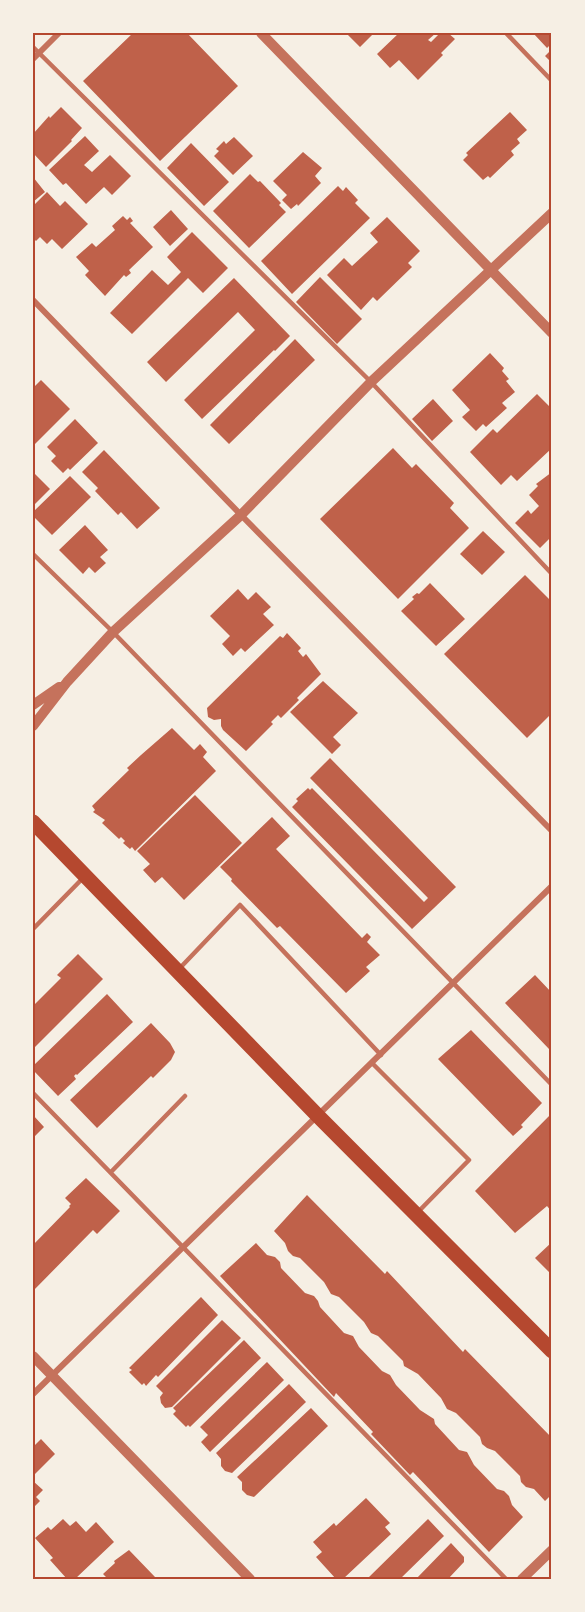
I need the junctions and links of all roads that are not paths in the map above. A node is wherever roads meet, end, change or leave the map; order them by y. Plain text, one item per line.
1 (59, 33) edge
2 (261, 33) edge
3 (506, 33) edge
4 (33, 46) edge
5 (39, 53) junction
6 (33, 59) edge
7 (552, 81) edge
8 (552, 213) edge
9 (491, 270) junction
10 (33, 300) edge
11 (552, 333) edge
12 (371, 382) junction
13 (241, 515) junction
14 (34, 557) edge
15 (552, 574) edge
16 (113, 632) junction
17 (67, 682) junction
18 (33, 705) edge
19 (33, 726) edge
20 (33, 822) edge
21 (552, 831) edge
22 (85, 876) junction
23 (552, 886) edge
24 (33, 928) edge
25 (178, 971) junction
26 (454, 983) junction
27 (381, 1055) junction
28 (372, 1063) junction
29 (552, 1085) edge
30 (33, 1093) edge
31 (185, 1096) dead end
32 (317, 1115) junction
33 (111, 1172) junction
34 (416, 1214) junction
35 (184, 1247) junction
36 (552, 1352) edge
37 (33, 1356) edge
38 (53, 1376) junction
39 (33, 1394) edge
40 (552, 1550) edge
41 (250, 1579) edge
42 (506, 1579) edge
43 (522, 1579) edge

1 - 5 street
2 - 9 street
3 - 7 lane
4 - 5 lane
5 - 6 street
5 - 12 lane
8 - 9 street
9 - 11 street
9 - 12 street
10 - 13 street
12 - 13 street
12 - 15 lane
13 - 16 street
13 - 21 street
14 - 16 lane
16 - 17 street
16 - 26 lane
17 - 18 street
17 - 19 street
20 - 22 main road
22 - 24 lane
22 - 25 main road
23 - 26 street
25 - 27 lane
25 - 32 main road
26 - 27 street
26 - 29 lane
27 - 28 street
28 - 32 street
28 - 34 lane
30 - 33 lane
31 - 33 lane
32 - 34 main road
32 - 35 street
33 - 35 lane
34 - 36 main road
35 - 38 street
35 - 42 lane
37 - 38 street
38 - 39 street
38 - 41 street
40 - 43 street

